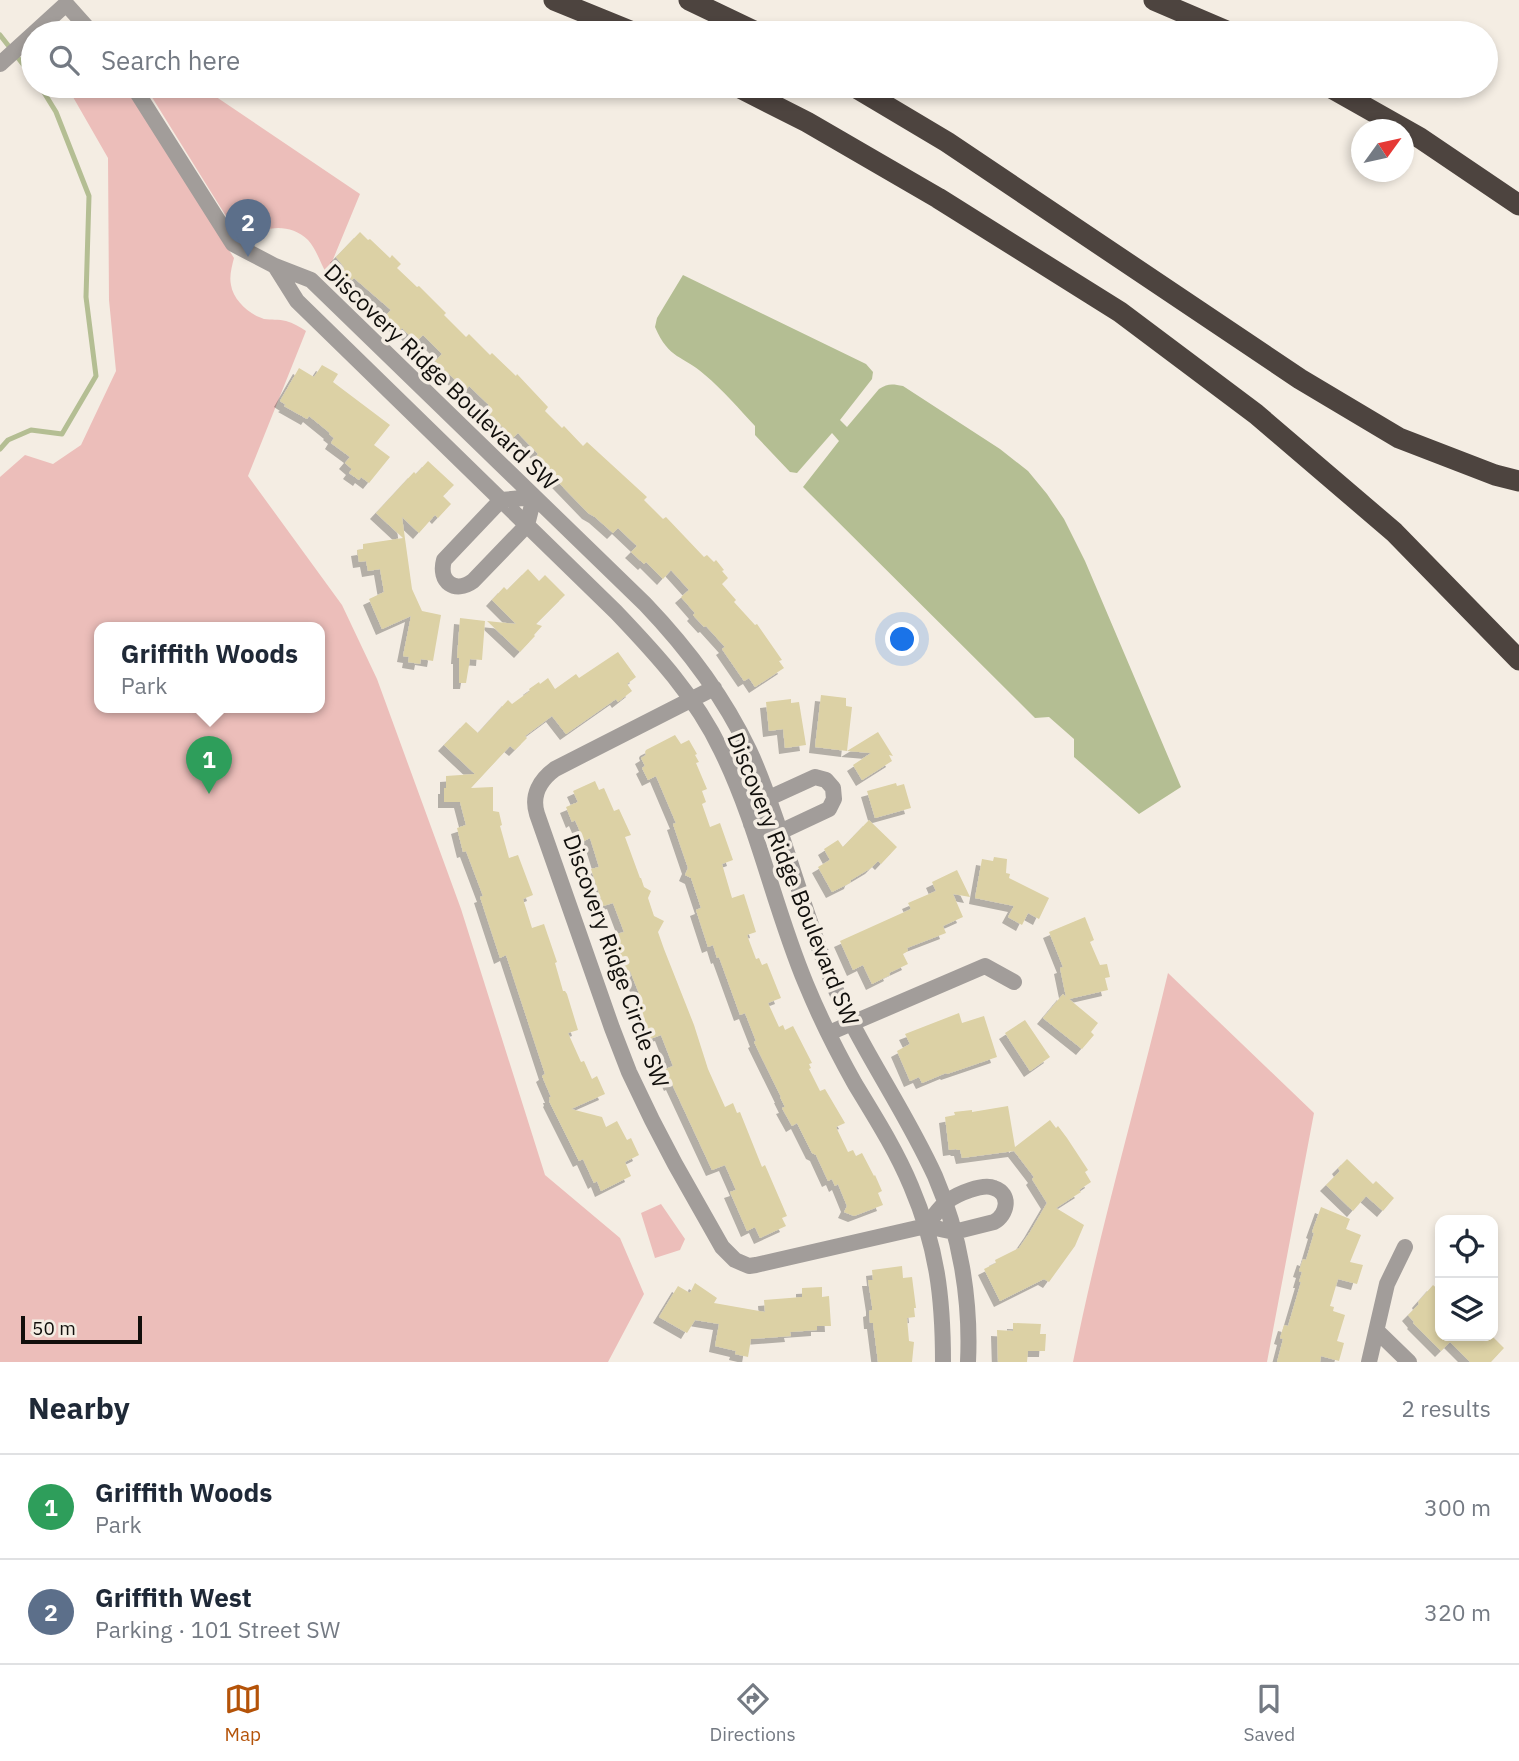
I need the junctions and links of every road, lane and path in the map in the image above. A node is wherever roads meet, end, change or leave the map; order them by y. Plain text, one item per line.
1 (554, 0) edge
2 (689, 0) edge
3 (1154, 0) edge
4 (46, 21) edge
5 (81, 21) edge
6 (606, 21) edge
7 (733, 21) edge
8 (1203, 21) edge
9 (21, 44) edge
10 (3, 61) edge
11 (141, 98) edge
12 (760, 98) edge
13 (873, 98) edge
14 (1349, 98) edge
15 (1519, 205) edge
16 (275, 266) junction
17 (1519, 481) edge
18 (534, 496) junction
19 (501, 500) junction
20 (527, 525) junction
21 (1519, 660) edge
22 (714, 688) junction
23 (691, 700) junction
24 (769, 798) junction
25 (751, 824) junction
26 (780, 832) junction
27 (1014, 982) dead end
28 (852, 1023) junction
29 (829, 1033) junction
30 (945, 1203) junction
31 (926, 1226) junction
32 (954, 1231) junction
33 (1405, 1247) dead end
34 (1377, 1331) junction
35 (943, 1362) edge
36 (968, 1362) edge
37 (1370, 1362) edge
38 (1409, 1362) edge

1 - 6 highway
2 - 7 highway
3 - 8 highway
4 - 5 street
9 - 10 street
11 - 16 street
12 - 21 highway
13 - 17 highway
14 - 15 highway
16 - 18 street, Discovery Ridge Boulevard SW
16 - 19 street, Discovery Ridge Boulevard SW
18 - 19 street
18 - 20 street
18 - 22 street, Discovery Ridge Boulevard SW
19 - 20 street, Discovery Ridge Boulevard SW
19 - 20 street
20 - 23 street, Discovery Ridge Boulevard SW
22 - 23 street, Discovery Ridge Circle SW
22 - 24 street, Discovery Ridge Boulevard SW
23 - 25 street, Discovery Ridge Boulevard SW
23 - 31 street, Discovery Ridge Circle SW
24 - 25 street
24 - 26 street, Discovery Ridge Boulevard SW
24 - 26 street
25 - 26 street
25 - 29 street, Discovery Ridge Boulevard SW
26 - 28 street, Discovery Ridge Boulevard SW
27 - 28 street
28 - 29 street
28 - 30 street, Discovery Ridge Boulevard SW
29 - 31 street, Discovery Ridge Boulevard SW
30 - 31 street
30 - 32 street, Discovery Ridge Boulevard SW
30 - 32 street
31 - 32 street
31 - 35 street, Discovery Ridge Boulevard SW
32 - 36 street, Discovery Ridge Boulevard SW
33 - 34 street
34 - 37 street
34 - 38 street

